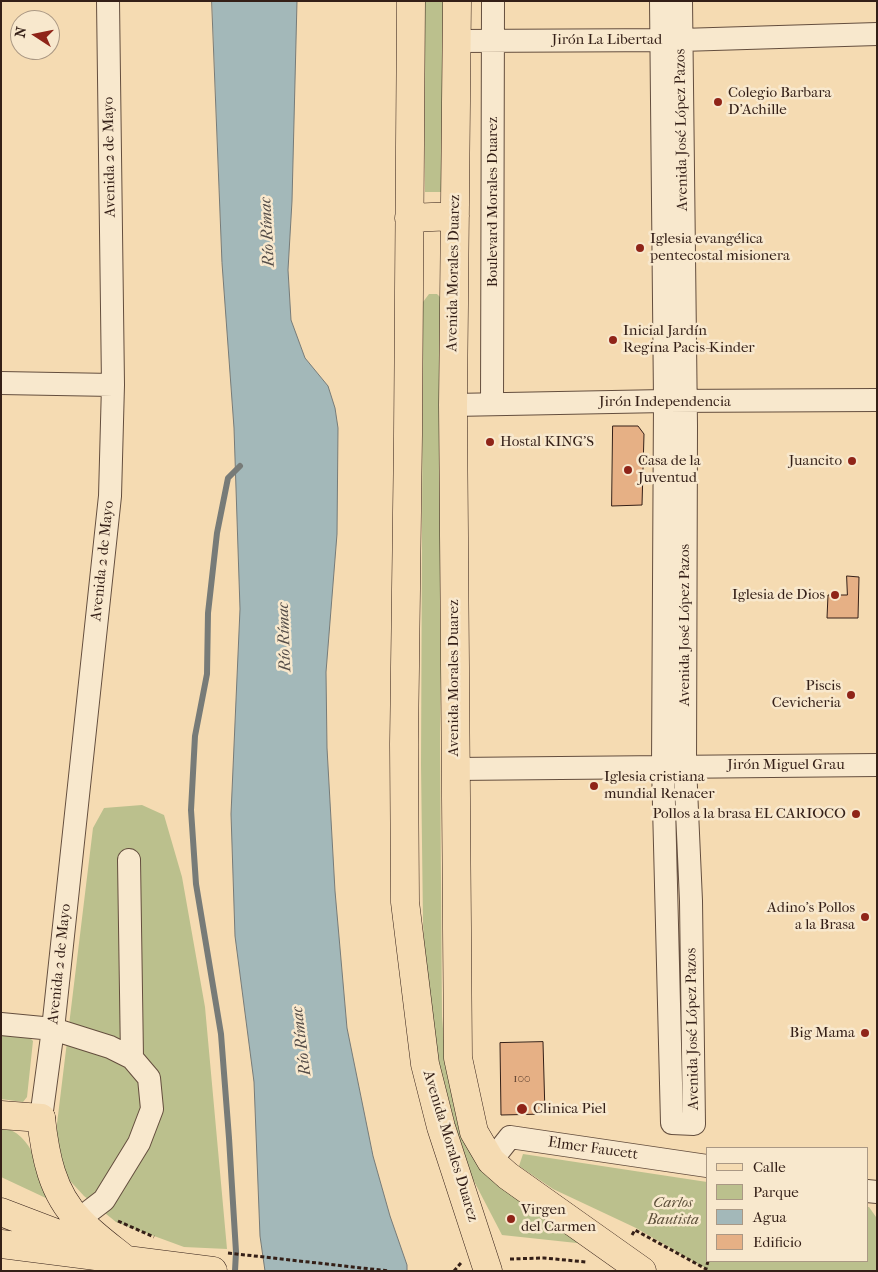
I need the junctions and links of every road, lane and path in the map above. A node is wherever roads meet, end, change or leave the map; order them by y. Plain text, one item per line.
1 (108, 1) edge
2 (411, 1) edge
3 (457, 1) edge
4 (494, 1) edge
5 (661, 1) edge
6 (681, 1) edge
7 (877, 34) edge
8 (671, 40) junction
9 (457, 41) junction
10 (493, 41) junction
11 (455, 216) junction
12 (409, 218) junction
13 (1, 383) edge
14 (113, 385) junction
15 (877, 400) edge
16 (675, 401) junction
17 (492, 404) junction
18 (453, 405) junction
19 (877, 764) edge
20 (674, 766) junction
21 (455, 769) junction
22 (129, 860) dead end
23 (1, 1024) edge
24 (53, 1029) junction
25 (132, 1058) junction
26 (1, 1115) edge
27 (41, 1118) junction
28 (491, 1161) junction
29 (706, 1166) edge
30 (1, 1212) edge
31 (78, 1220) junction
32 (1, 1228) edge
33 (1, 1244) edge
34 (618, 1255) junction
35 (126, 1260) junction
36 (708, 1262) edge
37 (217, 1265) edge
38 (486, 1265) edge
39 (389, 1271) edge
40 (642, 1271) edge

1 - 14 street, Avenida 2 de Mayo
2 - 12 main road, Avenida Morales Duarez
3 - 9 main road, Avenida Morales Duarez
4 - 10 street, Boulevard Morales Duarez
5 - 8 street, Avenida José López Pazos
6 - 8 street, Avenida José López Pazos
7 - 8 street, Jirón La Libertad
8 - 10 street, Jirón La Libertad
8 - 16 street, Avenida José López Pazos
9 - 10 street, Jirón La Libertad
9 - 11 main road, Avenida Morales Duarez
10 - 17 street, Boulevard Morales Duarez
11 - 12 main road
11 - 18 main road, Avenida Morales Duarez
12 - 38 main road, Avenida Morales Duarez
13 - 14 street
14 - 24 street, Avenida 2 de Mayo
15 - 16 street, Jirón Independencia
16 - 17 street, Jirón Independencia
16 - 20 street, Avenida José López Pazos
17 - 18 street, Jirón Independencia
18 - 21 main road, Avenida Morales Duarez
19 - 20 street, Jirón Miguel Grau
20 - 20 street, Avenida José López Pazos
20 - 21 street, Jirón Miguel Grau
21 - 28 main road, Avenida Morales Duarez
22 - 25 street
23 - 24 street
24 - 25 street
24 - 27 street, Avenida 2 de Mayo
25 - 31 street
26 - 27 main road
27 - 31 main road
28 - 29 street, Elmer Faucett
28 - 34 main road, Avenida Morales Duarez
30 - 35 main road
31 - 35 main road
32 - 35 main road
33 - 35 main road
34 - 36 path
34 - 38 path
34 - 40 main road, Avenida Morales Duarez
35 - 37 main road
37 - 39 path

